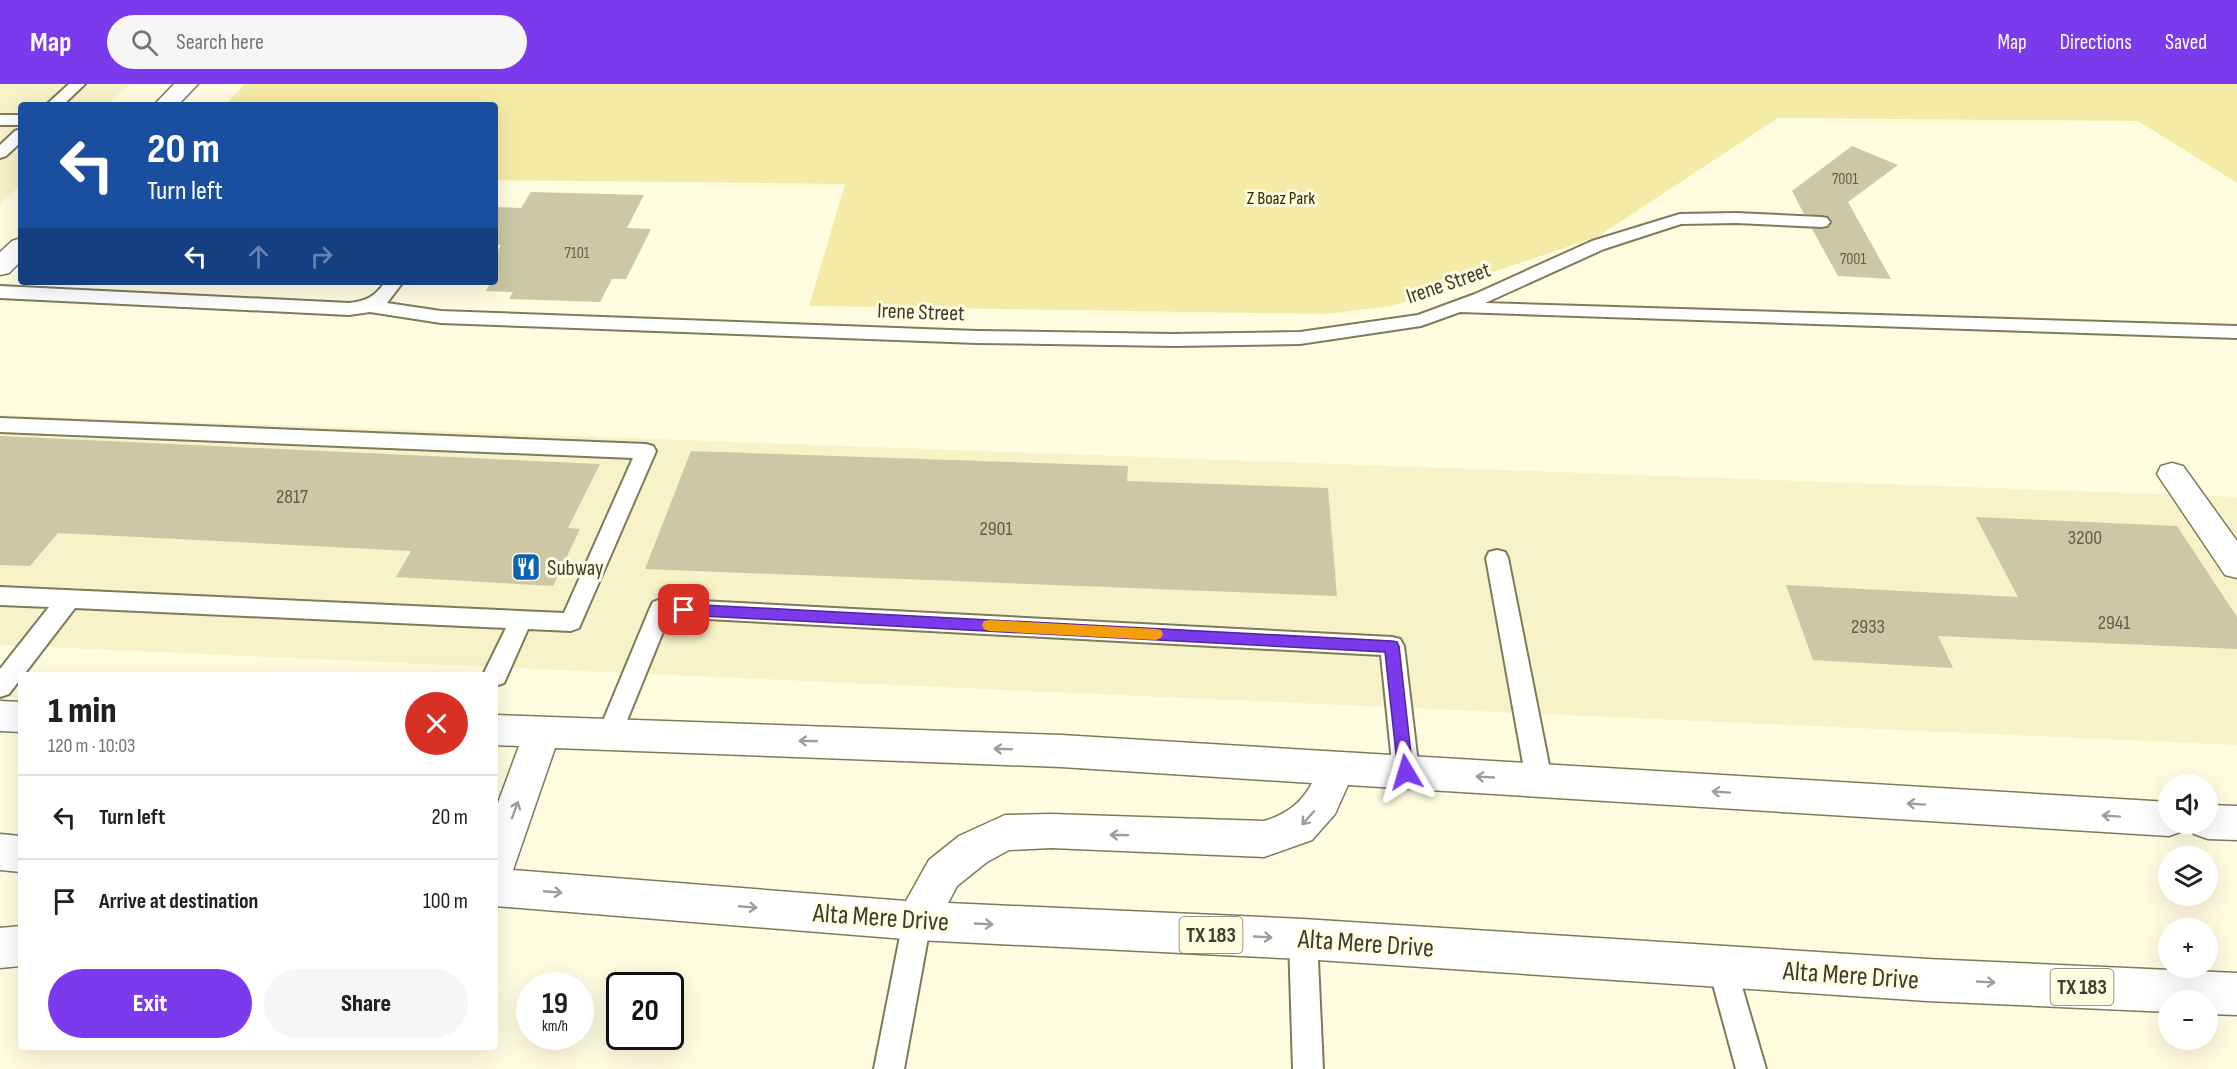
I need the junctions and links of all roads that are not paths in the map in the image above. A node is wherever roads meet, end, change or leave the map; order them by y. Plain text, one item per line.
1 (78, 84) edge
2 (187, 84) edge
3 (57, 102) edge
4 (168, 102) edge
5 (0, 120) edge
6 (18, 120) edge
7 (18, 137) edge
8 (0, 153) edge
9 (1821, 222) dead end
10 (18, 249) edge
11 (0, 267) edge
12 (392, 285) edge
13 (71, 289) edge
14 (0, 292) edge
15 (370, 306) junction
16 (1456, 307) junction
17 (2237, 332) edge
18 (0, 425) edge
19 (2172, 474) dead end
20 (1497, 558) dead end
21 (2237, 566) edge
22 (0, 596) edge
23 (69, 599) junction
24 (521, 620) junction
25 (497, 672) edge
26 (0, 687) edge
27 (0, 716) edge
28 (18, 717) edge
29 (498, 730) edge
30 (543, 731) junction
31 (610, 733) junction
32 (1337, 768) junction
33 (1406, 772) junction
34 (1539, 780) junction
35 (2158, 818) edge
36 (2218, 822) edge
37 (2237, 823) edge
38 (0, 852) edge
39 (18, 854) edge
40 (498, 857) edge
41 (498, 887) edge
42 (917, 921) junction
43 (1303, 939) junction
44 (18, 946) edge
45 (0, 948) edge
46 (1722, 966) junction
47 (2237, 994) edge
48 (889, 1069) edge
49 (1308, 1069) edge
50 (1751, 1069) edge

1 - 3 lane
2 - 4 main road
5 - 6 lane
7 - 8 lane
9 - 16 lane, Irene Street
10 - 11 main road
12 - 15 lane
13 - 14 lane, Irene Street
13 - 15 lane, Irene Street
15 - 16 lane, Irene Street
16 - 17 lane
18 - 24 lane
19 - 21 main road
20 - 34 lane
22 - 23 lane
23 - 24 lane
23 - 26 lane
24 - 25 lane
27 - 28 main road
29 - 30 main road
30 - 31 main road
40 -> 30 main road
32 -> 31 main road
31 - 33 lane
32 - 33 main road
32 -> 42 main road
34 -> 33 main road
35 -> 34 main road
36 - 37 main road
38 - 39 main road
41 -> 42 main road, Alta Mere Drive / TX 183
42 -> 43 main road, Alta Mere Drive / TX 183
42 - 48 lane
43 - 46 main road, Alta Mere Drive / TX 183
43 - 49 lane
44 - 45 main road
46 -> 47 main road, Alta Mere Drive / TX 183
46 - 50 lane

